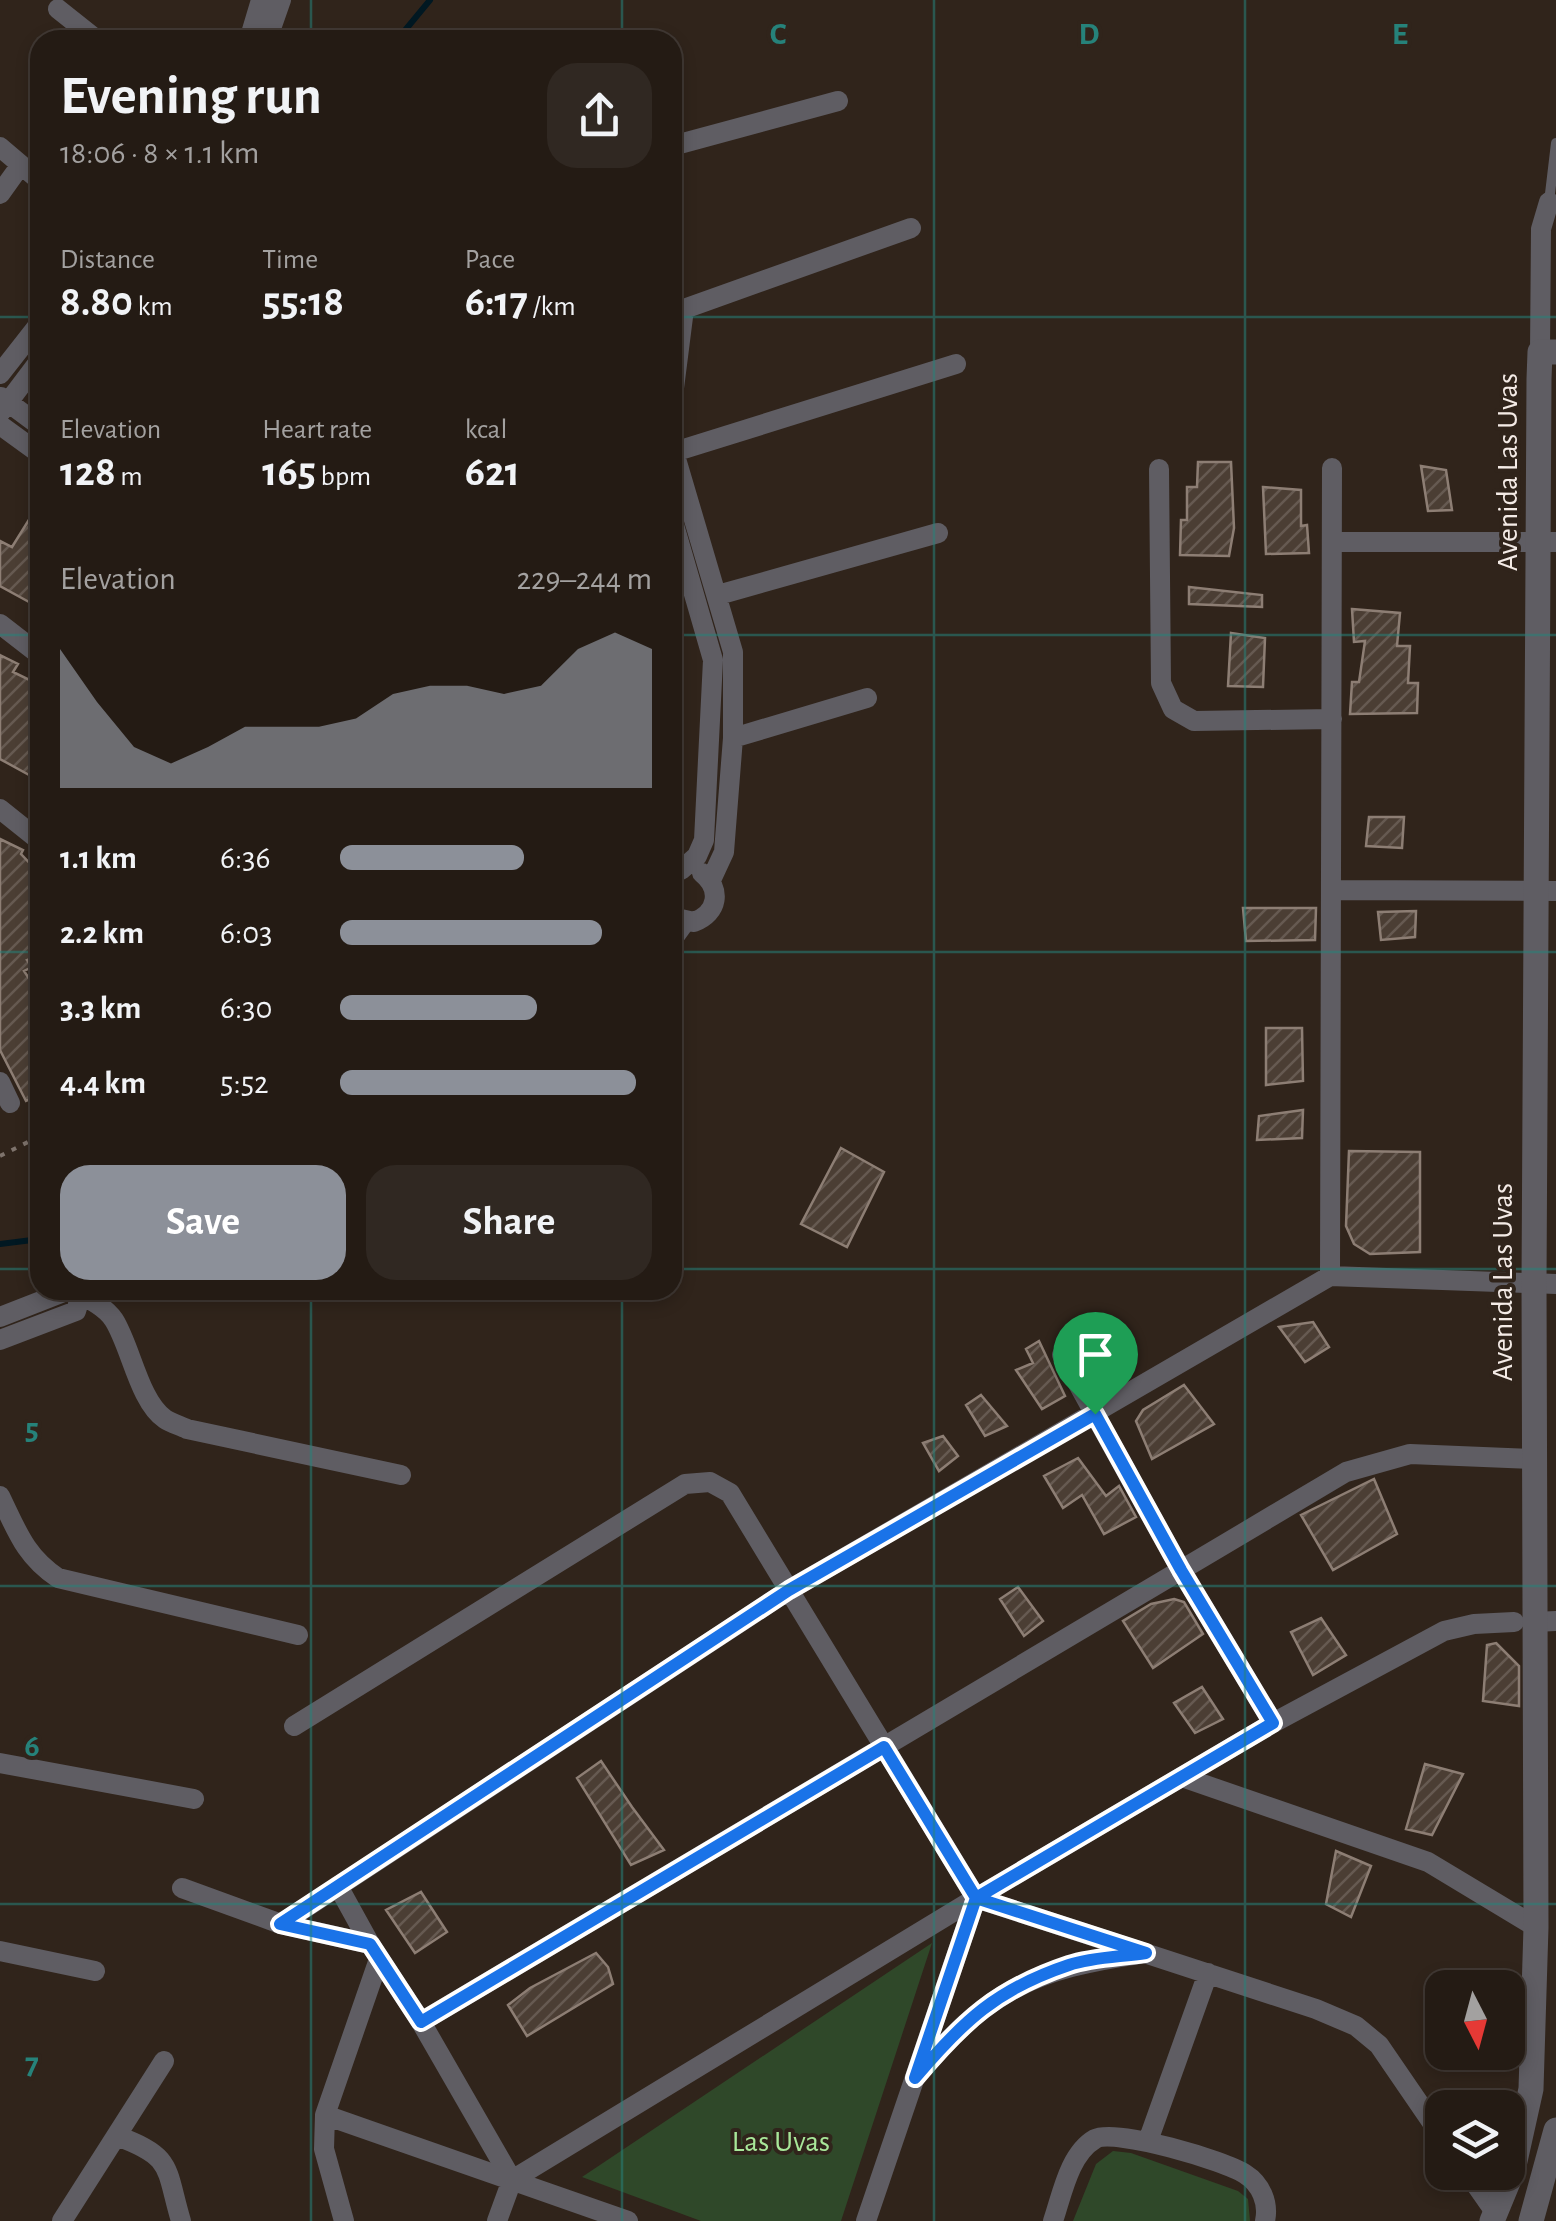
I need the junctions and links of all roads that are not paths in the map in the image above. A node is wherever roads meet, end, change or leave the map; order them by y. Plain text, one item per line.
1 (261, 0) edge
2 (281, 0) edge
3 (58, 9) dead end
4 (84, 30) edge
5 (252, 30) edge
6 (270, 30) edge
7 (838, 102) dead end
8 (1556, 142) edge
9 (682, 143) edge
10 (0, 147) edge
11 (20, 166) junction
12 (30, 174) edge
13 (0, 194) edge
14 (1553, 206) edge
15 (910, 228) dead end
16 (682, 308) edge
17 (30, 336) edge
18 (1548, 352) edge
19 (956, 364) dead end
20 (30, 372) edge
21 (0, 374) edge
22 (3, 404) edge
23 (30, 420) edge
24 (0, 425) edge
25 (30, 447) edge
26 (682, 450) edge
27 (1332, 468) dead end
28 (1159, 469) dead end
29 (682, 478) edge
30 (938, 532) dead end
31 (1332, 542) junction
32 (1548, 542) edge
33 (682, 554) edge
34 (718, 595) junction
35 (0, 624) edge
36 (30, 647) edge
37 (867, 698) dead end
38 (1332, 719) junction
39 (733, 738) junction
40 (0, 809) edge
41 (30, 832) edge
42 (682, 868) edge
43 (682, 872) edge
44 (711, 880) junction
45 (1331, 890) junction
46 (1547, 891) edge
47 (682, 920) edge
48 (0, 1082) edge
49 (10, 1103) dead end
50 (1330, 1276) junction
51 (1545, 1283) edge
52 (43, 1300) edge
53 (79, 1300) edge
54 (86, 1300) edge
55 (0, 1317) edge
56 (0, 1340) edge
57 (1062, 1354) dead end
58 (1095, 1414) junction
59 (1535, 1458) junction
60 (401, 1475) dead end
61 (0, 1496) edge
62 (1181, 1570) junction
63 (789, 1590) junction
64 (1535, 1622) edge
65 (298, 1635) dead end
66 (1273, 1723) junction
67 (294, 1726) dead end
68 (884, 1747) junction
69 (0, 1762) edge
70 (1182, 1776) junction
71 (194, 1799) dead end
72 (338, 1886) junction
73 (182, 1888) dead end
74 (976, 1898) junction
75 (280, 1924) junction
76 (1536, 1927) junction
77 (0, 1951) edge
78 (374, 1952) junction
79 (1146, 1953) junction
80 (95, 1971) dead end
81 (1208, 1974) junction
82 (421, 2022) junction
83 (164, 2062) dead end
84 (915, 2078) junction
85 (1425, 2112) edge
86 (325, 2115) junction
87 (1525, 2119) edge
88 (1556, 2130) edge
89 (118, 2136) junction
90 (1148, 2141) junction
91 (1525, 2174) edge
92 (512, 2180) junction
93 (1550, 2183) edge
94 (1478, 2190) edge
95 (1505, 2190) edge
96 (1494, 2217) edge
97 (62, 2221) edge
98 (181, 2221) edge
99 (344, 2221) edge
100 (497, 2221) edge
101 (628, 2221) edge
102 (866, 2221) edge
103 (1053, 2221) edge
104 (1266, 2221) edge
105 (1531, 2221) edge

1 - 5 street
2 - 6 street
3 - 4 street
7 - 9 street
8 - 14 lane
10 - 11 street
11 - 12 street
11 - 13 street
14 - 18 street
15 - 16 street
17 - 21 street
18 - 32 street, Avenida Las Uvas
19 - 26 street
20 - 22 street
22 - 23 street
24 - 25 street
27 - 31 street
28 - 38 street
29 - 34 street
30 - 34 street
31 - 32 street
31 - 38 street
32 - 46 street, Avenida Las Uvas
33 - 42 street
34 - 39 street
35 - 36 street
37 - 39 street
38 - 45 street
39 - 44 street
40 - 41 street
43 - 44 street
44 - 47 street
45 - 46 street
45 - 50 street
46 - 51 street, Avenida Las Uvas
48 - 49 street
50 - 51 street
50 - 58 street
51 - 59 street, Avenida Las Uvas
52 - 55 street
53 - 56 street
54 - 60 street
57 - 58 street
58 - 62 street
58 - 63 street
59 - 62 street
59 - 64 street, Avenida Las Uvas
61 - 65 street
62 - 66 street
62 - 68 street
63 - 67 street
63 - 68 street
63 - 72 street
64 - 66 street
64 - 76 street, Avenida Las Uvas
66 - 70 street
68 - 74 street
68 - 82 street
69 - 71 street
70 - 74 street
70 - 76 street
72 - 75 street
72 - 78 street
73 - 75 street
74 - 79 street
74 - 84 street
74 - 92 street
75 - 78 street
76 - 87 street, Avenida Las Uvas
77 - 80 street
78 - 82 street
78 - 86 street
79 - 81 street
79 - 84 street
81 - 85 street
81 - 90 street
82 - 92 street
83 - 89 street
84 - 102 street
86 - 92 street
86 - 99 street
88 - 93 street
89 - 97 street
89 - 98 street
90 - 103 street
90 - 104 street
91 - 93 street
92 - 100 street
92 - 101 street
93 - 105 street
94 - 96 street
95 - 96 street, Avenida Las Uvas

